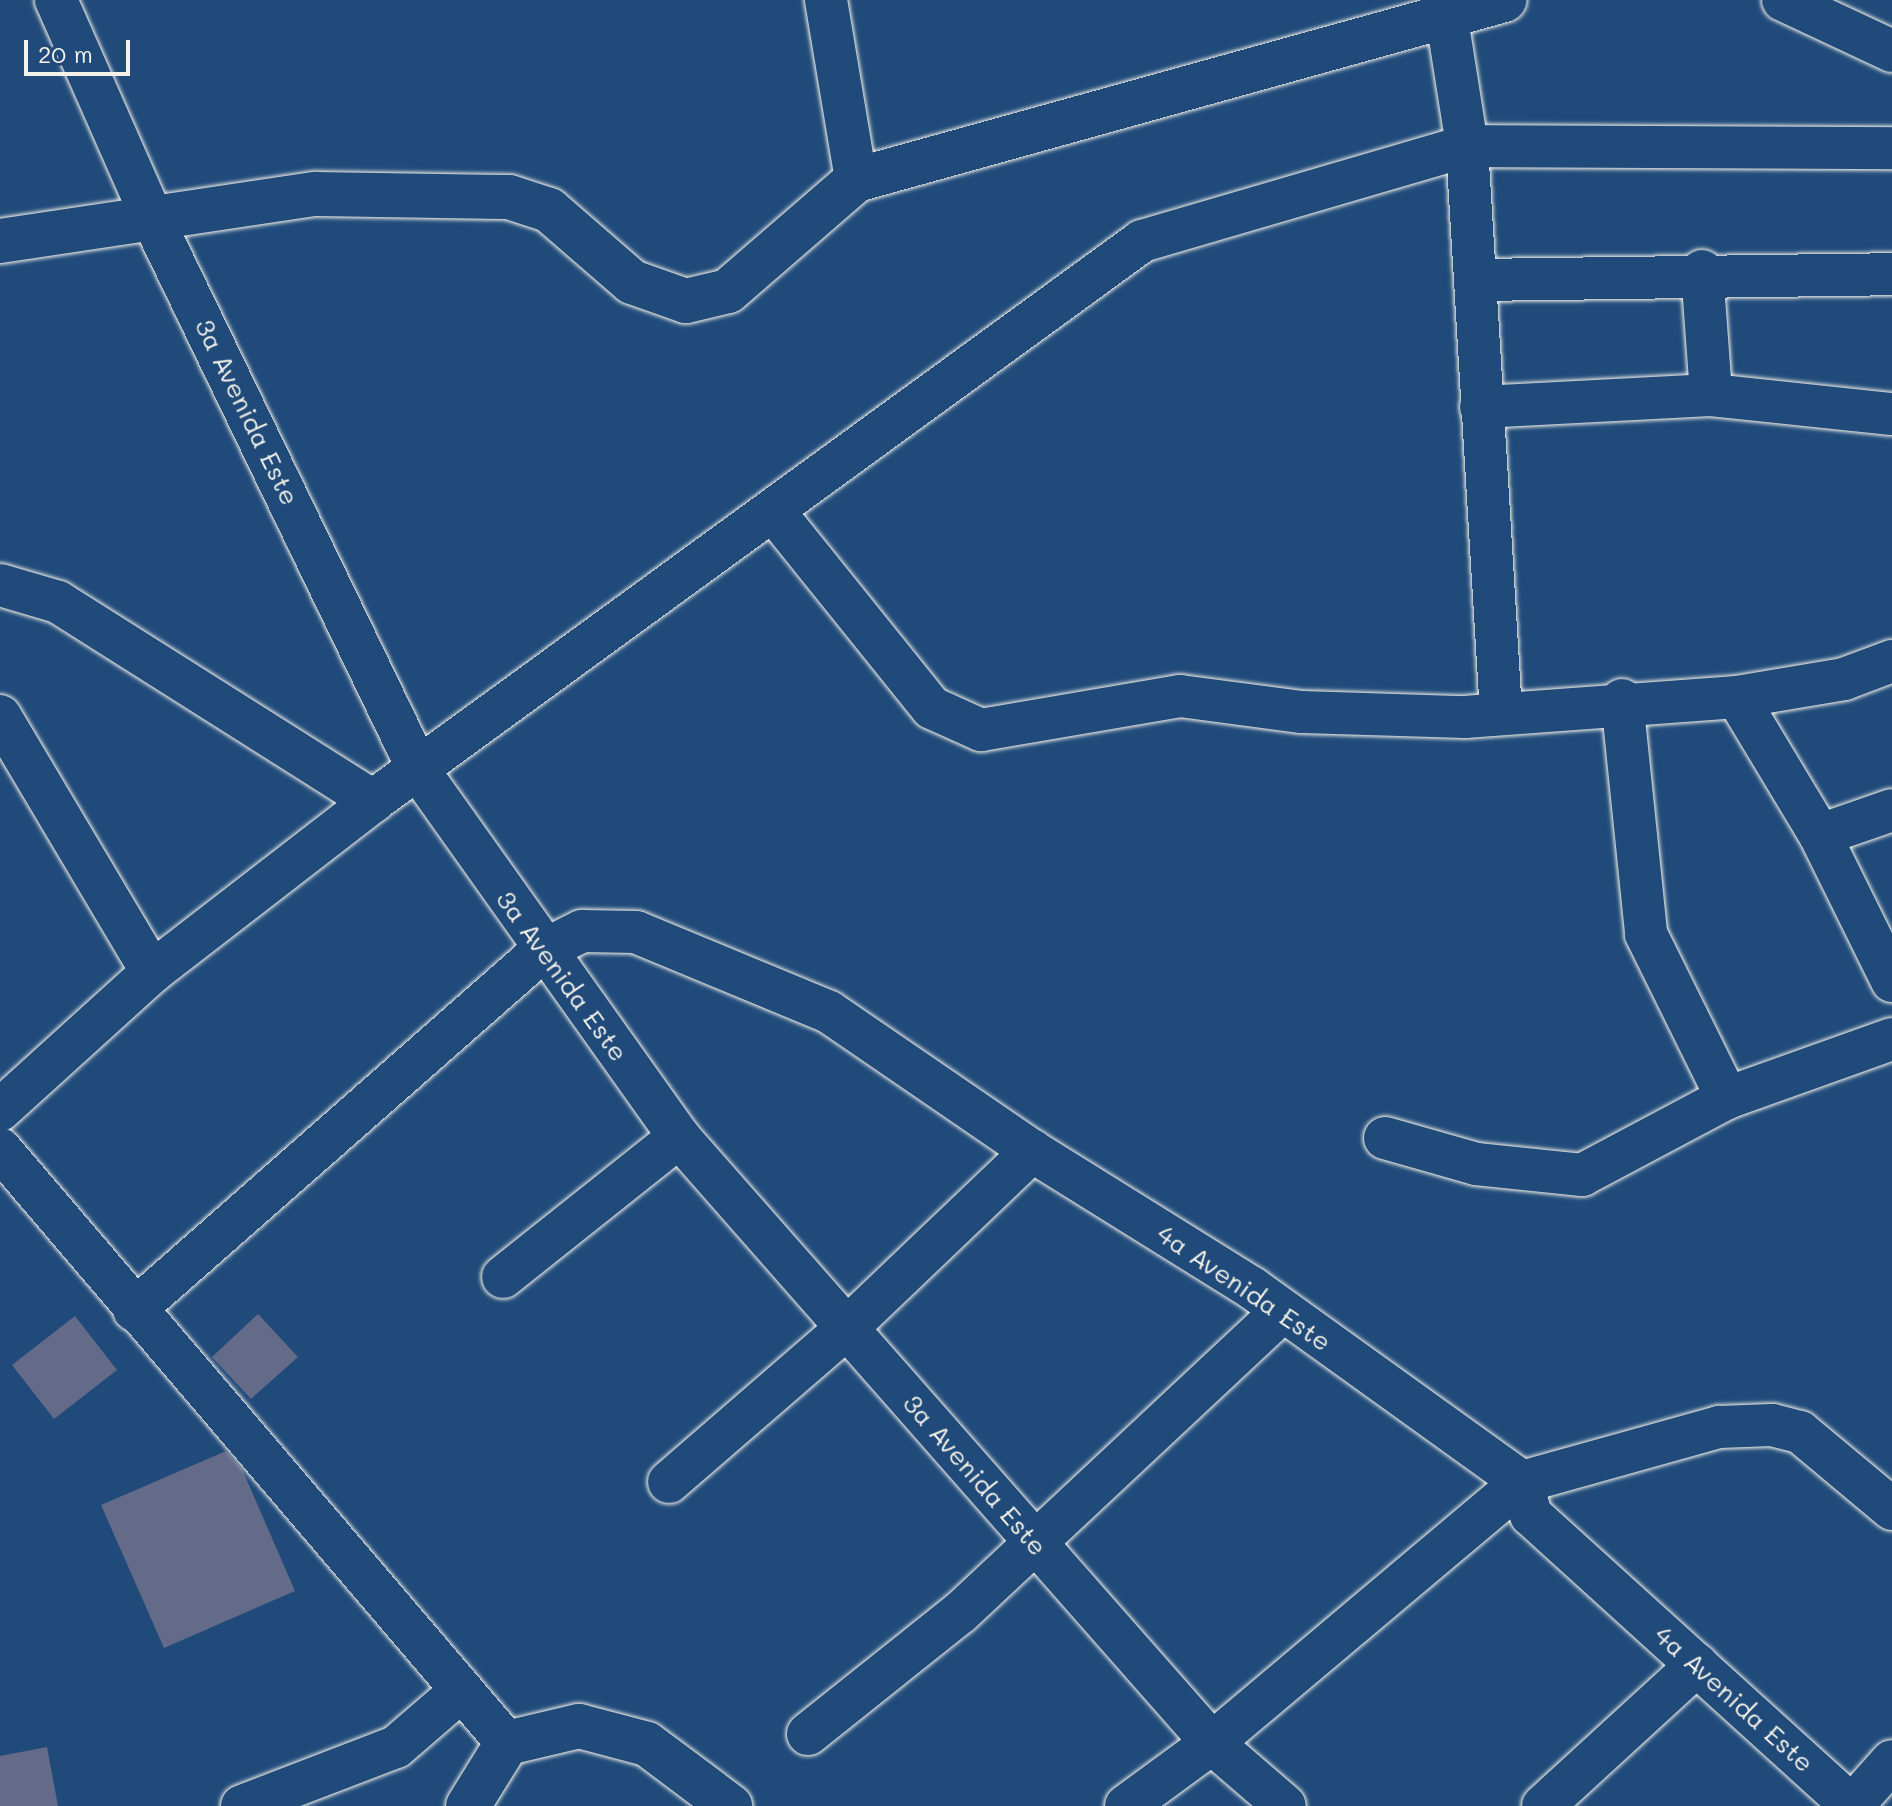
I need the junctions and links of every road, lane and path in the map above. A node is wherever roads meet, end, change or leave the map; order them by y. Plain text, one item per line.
1 (56, 0) edge
2 (826, 0) edge
3 (1504, 0) edge
4 (1783, 0) edge
5 (1445, 8) edge
6 (1892, 51) edge
7 (1467, 146) junction
8 (1892, 148) edge
9 (856, 180) junction
10 (154, 222) junction
11 (0, 241) edge
12 (1702, 271) junction
13 (1892, 274) edge
14 (1477, 280) junction
15 (1711, 395) junction
16 (1481, 407) junction
17 (1892, 414) edge
18 (775, 513) junction
19 (0, 585) edge
20 (1892, 661) edge
21 (1737, 697) junction
22 (1622, 700) junction
23 (1501, 713) junction
24 (0, 716) edge
25 (419, 771) junction
26 (373, 801) junction
27 (1892, 810) edge
28 (1820, 835) junction
29 (542, 951) junction
30 (152, 972) junction
31 (1892, 981) edge
32 (1892, 1039) edge
33 (1727, 1098) junction
34 (0, 1110) edge
35 (679, 1137) junction
36 (1385, 1138) dead end
37 (0, 1149) edge
38 (1032, 1151) junction
39 (503, 1277) dead end
40 (134, 1310) junction
41 (1282, 1312) junction
42 (848, 1327) junction
43 (669, 1482) dead end
44 (1522, 1482) junction
45 (1892, 1509) edge
46 (1034, 1543) junction
47 (1697, 1665) junction
48 (462, 1690) junction
49 (808, 1734) dead end
50 (507, 1743) junction
51 (1212, 1743) junction
52 (1892, 1761) edge
53 (263, 1804) edge
54 (468, 1806) edge
55 (730, 1806) edge
56 (1126, 1806) edge
57 (1285, 1806) edge
58 (1543, 1806) edge
59 (1852, 1806) edge

1 - 10 street, 3a Avenida Este
2 - 9 street
3 - 5 main road
4 - 6 street
5 - 7 street
5 - 9 main road
7 - 8 street
7 - 14 street
7 - 18 street
9 - 10 main road
10 - 11 main road
10 - 25 street, 3a Avenida Este
12 - 13 street
12 - 14 street
12 - 15 street
14 - 16 street
15 - 16 street
15 - 17 street
16 - 23 street
18 - 23 street
18 - 25 street
19 - 26 street
20 - 21 street
21 - 22 street
21 - 28 street
22 - 23 street
22 - 33 street
24 - 30 street
25 - 26 street
25 - 29 street, 3a Avenida Este
26 - 30 street
27 - 28 street
28 - 31 street
29 - 35 street, 3a Avenida Este
29 - 38 street, 4a Avenida Este
29 - 40 street
30 - 34 street
32 - 33 street
33 - 36 street
35 - 39 street
35 - 42 street, 3a Avenida Este
37 - 40 street
38 - 41 street, 4a Avenida Este
38 - 42 street
40 - 48 street
41 - 44 street, 4a Avenida Este
41 - 46 street
42 - 43 street
42 - 46 street, 3a Avenida Este
44 - 45 street
44 - 47 street, 4a Avenida Este
44 - 51 street
46 - 49 street
46 - 51 street, 3a Avenida Este
47 - 58 street
47 - 59 street, 4a Avenida Este
48 - 50 street
48 - 53 street
50 - 54 main road
50 - 55 main road
51 - 56 street
51 - 57 street, 3a Avenida Este
52 - 59 street

